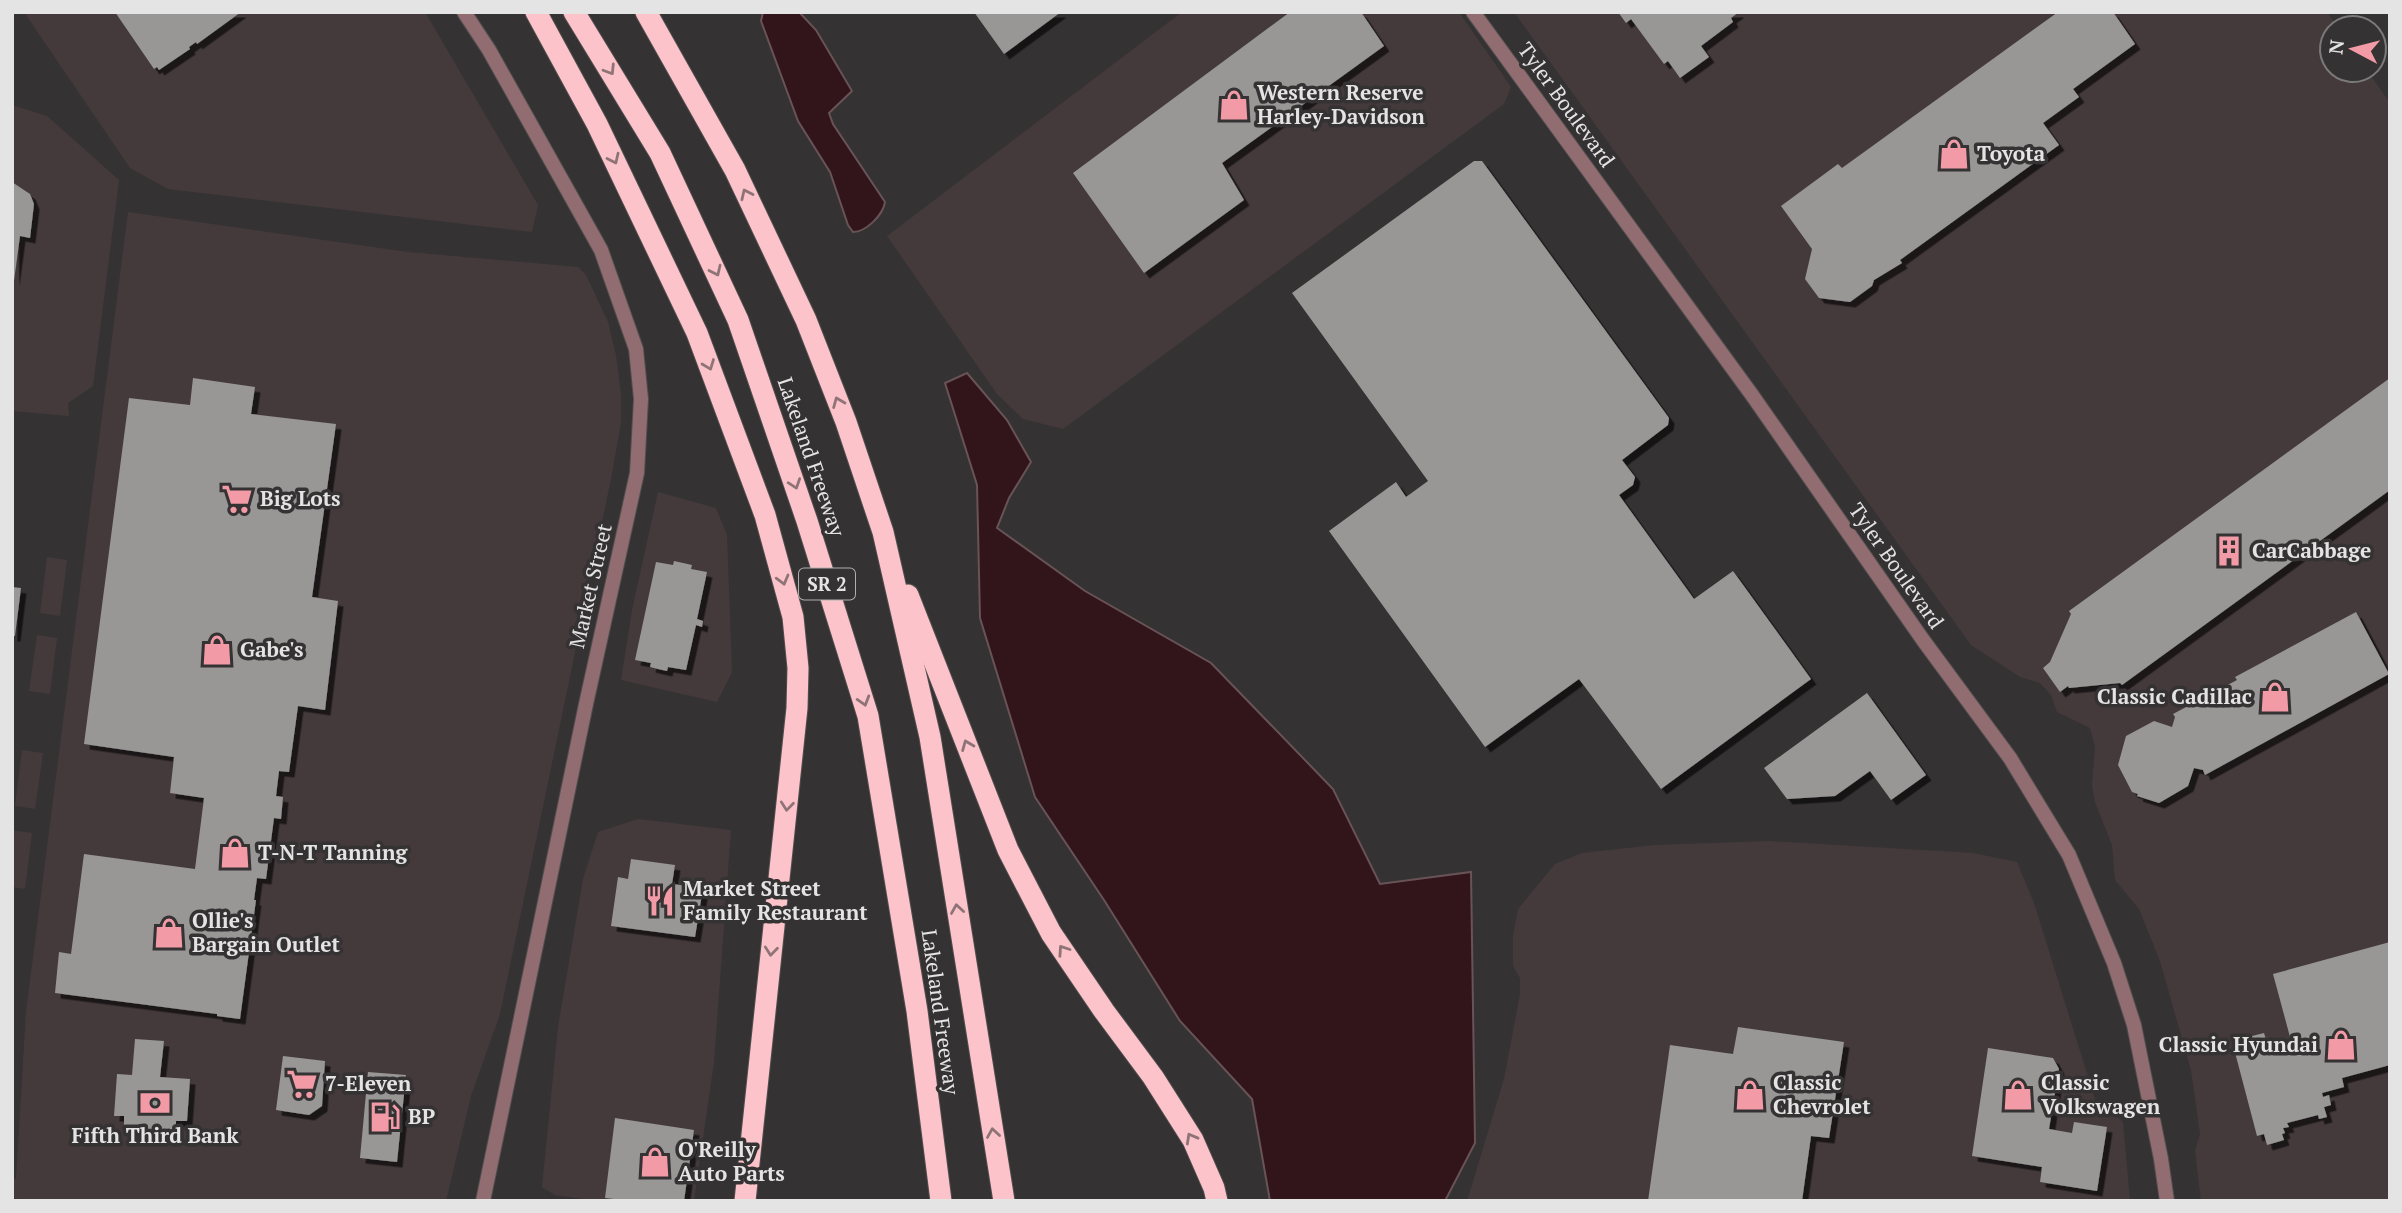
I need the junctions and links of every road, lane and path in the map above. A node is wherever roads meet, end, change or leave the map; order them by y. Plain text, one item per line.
1 (464, 12) edge
2 (536, 12) edge
3 (574, 12) edge
4 (646, 12) edge
5 (1472, 12) edge
6 (883, 532) junction
7 (483, 1201) edge
8 (745, 1201) edge
9 (941, 1201) edge
10 (1004, 1201) edge
11 (1217, 1201) edge
12 (2167, 1201) edge

1 - 7 street, Market Street
2 -> 8 highway
3 -> 9 highway, Lakeland Freeway / SR 2
6 -> 4 highway, Lakeland Freeway
5 - 12 street, Tyler Boulevard
10 -> 6 highway, Lakeland Freeway
11 -> 6 highway

